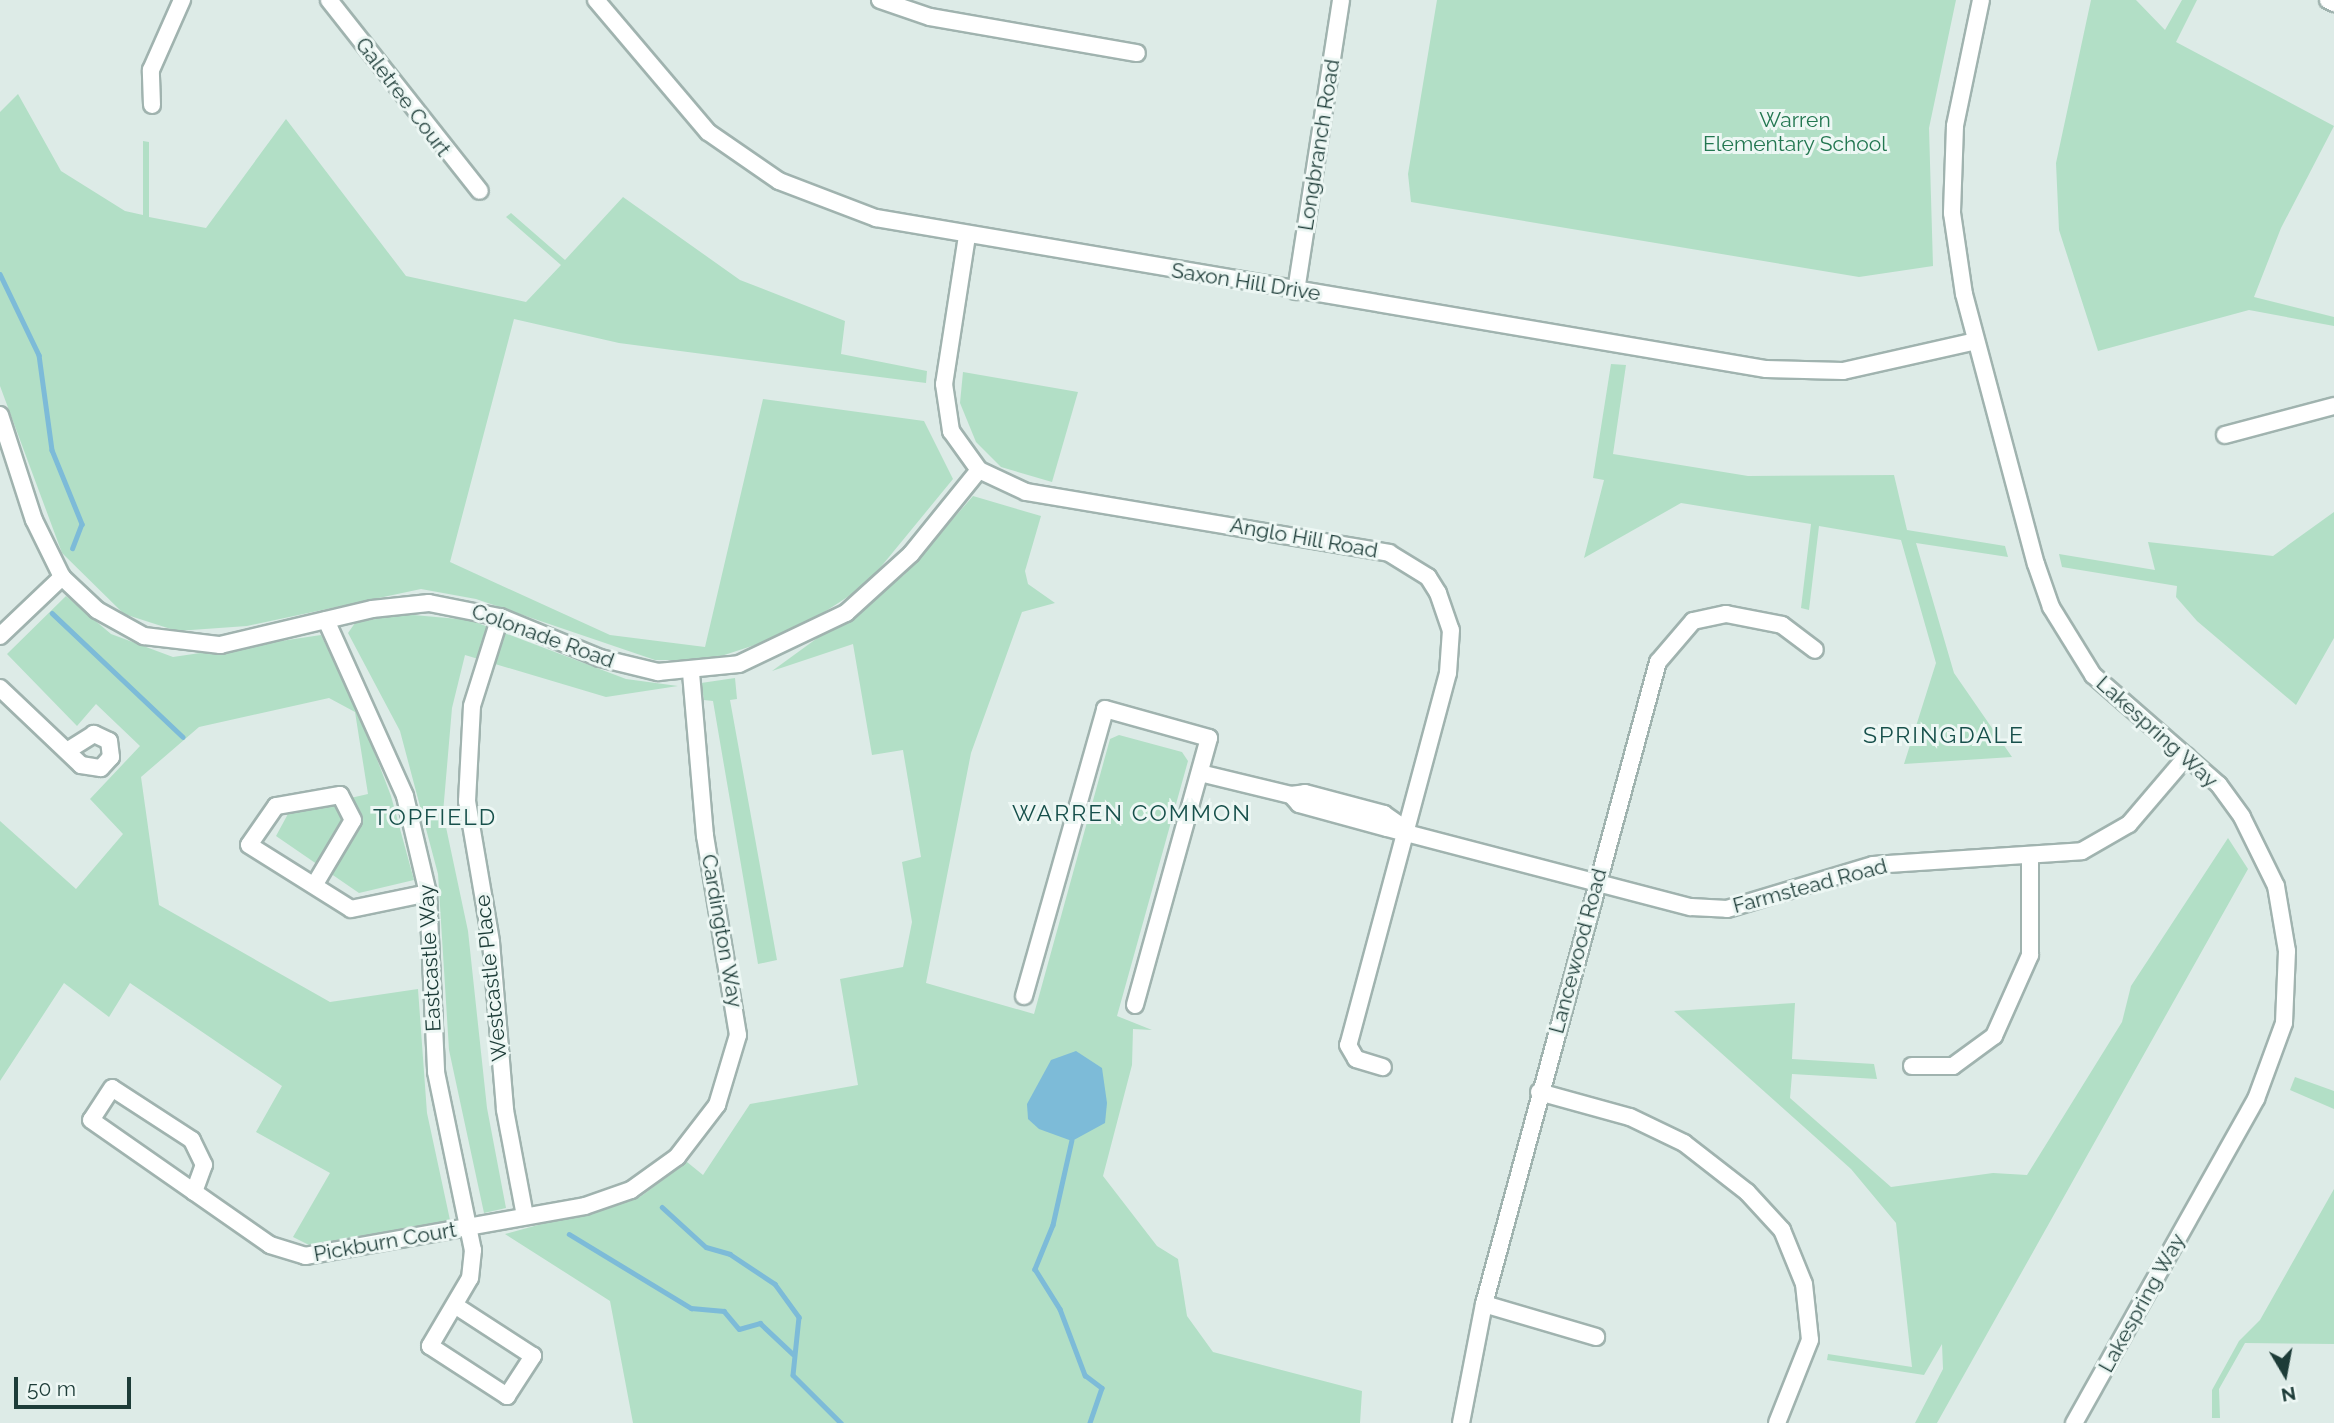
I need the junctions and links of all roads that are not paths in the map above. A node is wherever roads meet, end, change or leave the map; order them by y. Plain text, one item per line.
1 (182, 0) edge
2 (329, 0) edge
3 (596, 0) edge
4 (880, 0) edge
5 (1341, 0) edge
6 (1981, 0) edge
7 (2328, 0) edge
8 (2334, 3) edge
9 (1137, 53) dead end
10 (152, 105) dead end
11 (480, 191) dead end
12 (967, 236) junction
13 (1296, 290) junction
14 (1976, 341) junction
15 (2334, 406) edge
16 (0, 415) edge
17 (2225, 435) dead end
18 (979, 470) junction
19 (62, 577) junction
20 (500, 617) junction
21 (326, 620) junction
22 (0, 636) edge
23 (1815, 650) dead end
24 (691, 673) junction
25 (0, 688) edge
26 (67, 751) dead end
27 (2187, 756) junction
28 (1200, 773) junction
29 (1404, 828) junction
30 (2031, 859) junction
31 (1597, 882) junction
32 (314, 884) junction
33 (428, 893) junction
34 (1024, 996) dead end
35 (1135, 1005) dead end
36 (1912, 1066) dead end
37 (1383, 1068) dead end
38 (1539, 1092) junction
39 (194, 1192) junction
40 (525, 1216) junction
41 (468, 1228) junction
42 (1484, 1304) junction
43 (456, 1306) junction
44 (1596, 1337) dead end
45 (1461, 1423) edge
46 (1777, 1423) edge
47 (2074, 1423) edge

1 - 10 street
2 - 11 street, Galetree Court
3 - 12 street, Saxon Hill Drive
4 - 9 street
5 - 13 street, Longbranch Road
6 - 14 street, Lakespring Way
7 - 8 street
12 - 13 street, Saxon Hill Drive
12 - 18 street, Anglo Hill Road
13 - 14 street, Saxon Hill Drive
14 - 27 street, Lakespring Way
15 - 17 street
16 - 19 street, Colonade Road
18 - 24 street, Colonade Road
18 - 29 street, Anglo Hill Road
19 - 21 street, Colonade Road
19 - 22 street
20 - 21 street, Colonade Road
20 - 24 street, Colonade Road
20 - 40 street, Westcastle Place
21 - 33 street, Eastcastle Way
23 - 31 street, Lancewood Road
24 - 40 street, Cardington Way
25 - 26 street
27 - 30 street, Farmstead Road
27 - 47 street, Lakespring Way
28 - 29 street, Farmstead Road
28 - 34 street
28 - 35 street
29 - 31 street, Farmstead Road
29 - 37 street, Anglo Hill Road
30 - 31 street, Farmstead Road
30 - 36 street
31 - 38 street, Lancewood Road
32 - 32 street
32 - 33 street
33 - 41 street, Eastcastle Way
38 - 42 street, Lancewood Road
38 - 46 street
39 - 39 street, Pickburn Court
39 - 41 street, Pickburn Court
40 - 41 street, Cardington Way
41 - 43 street, Eastcastle Way
42 - 44 street
42 - 45 street, Lancewood Road
43 - 43 street, Eastcastle Way

